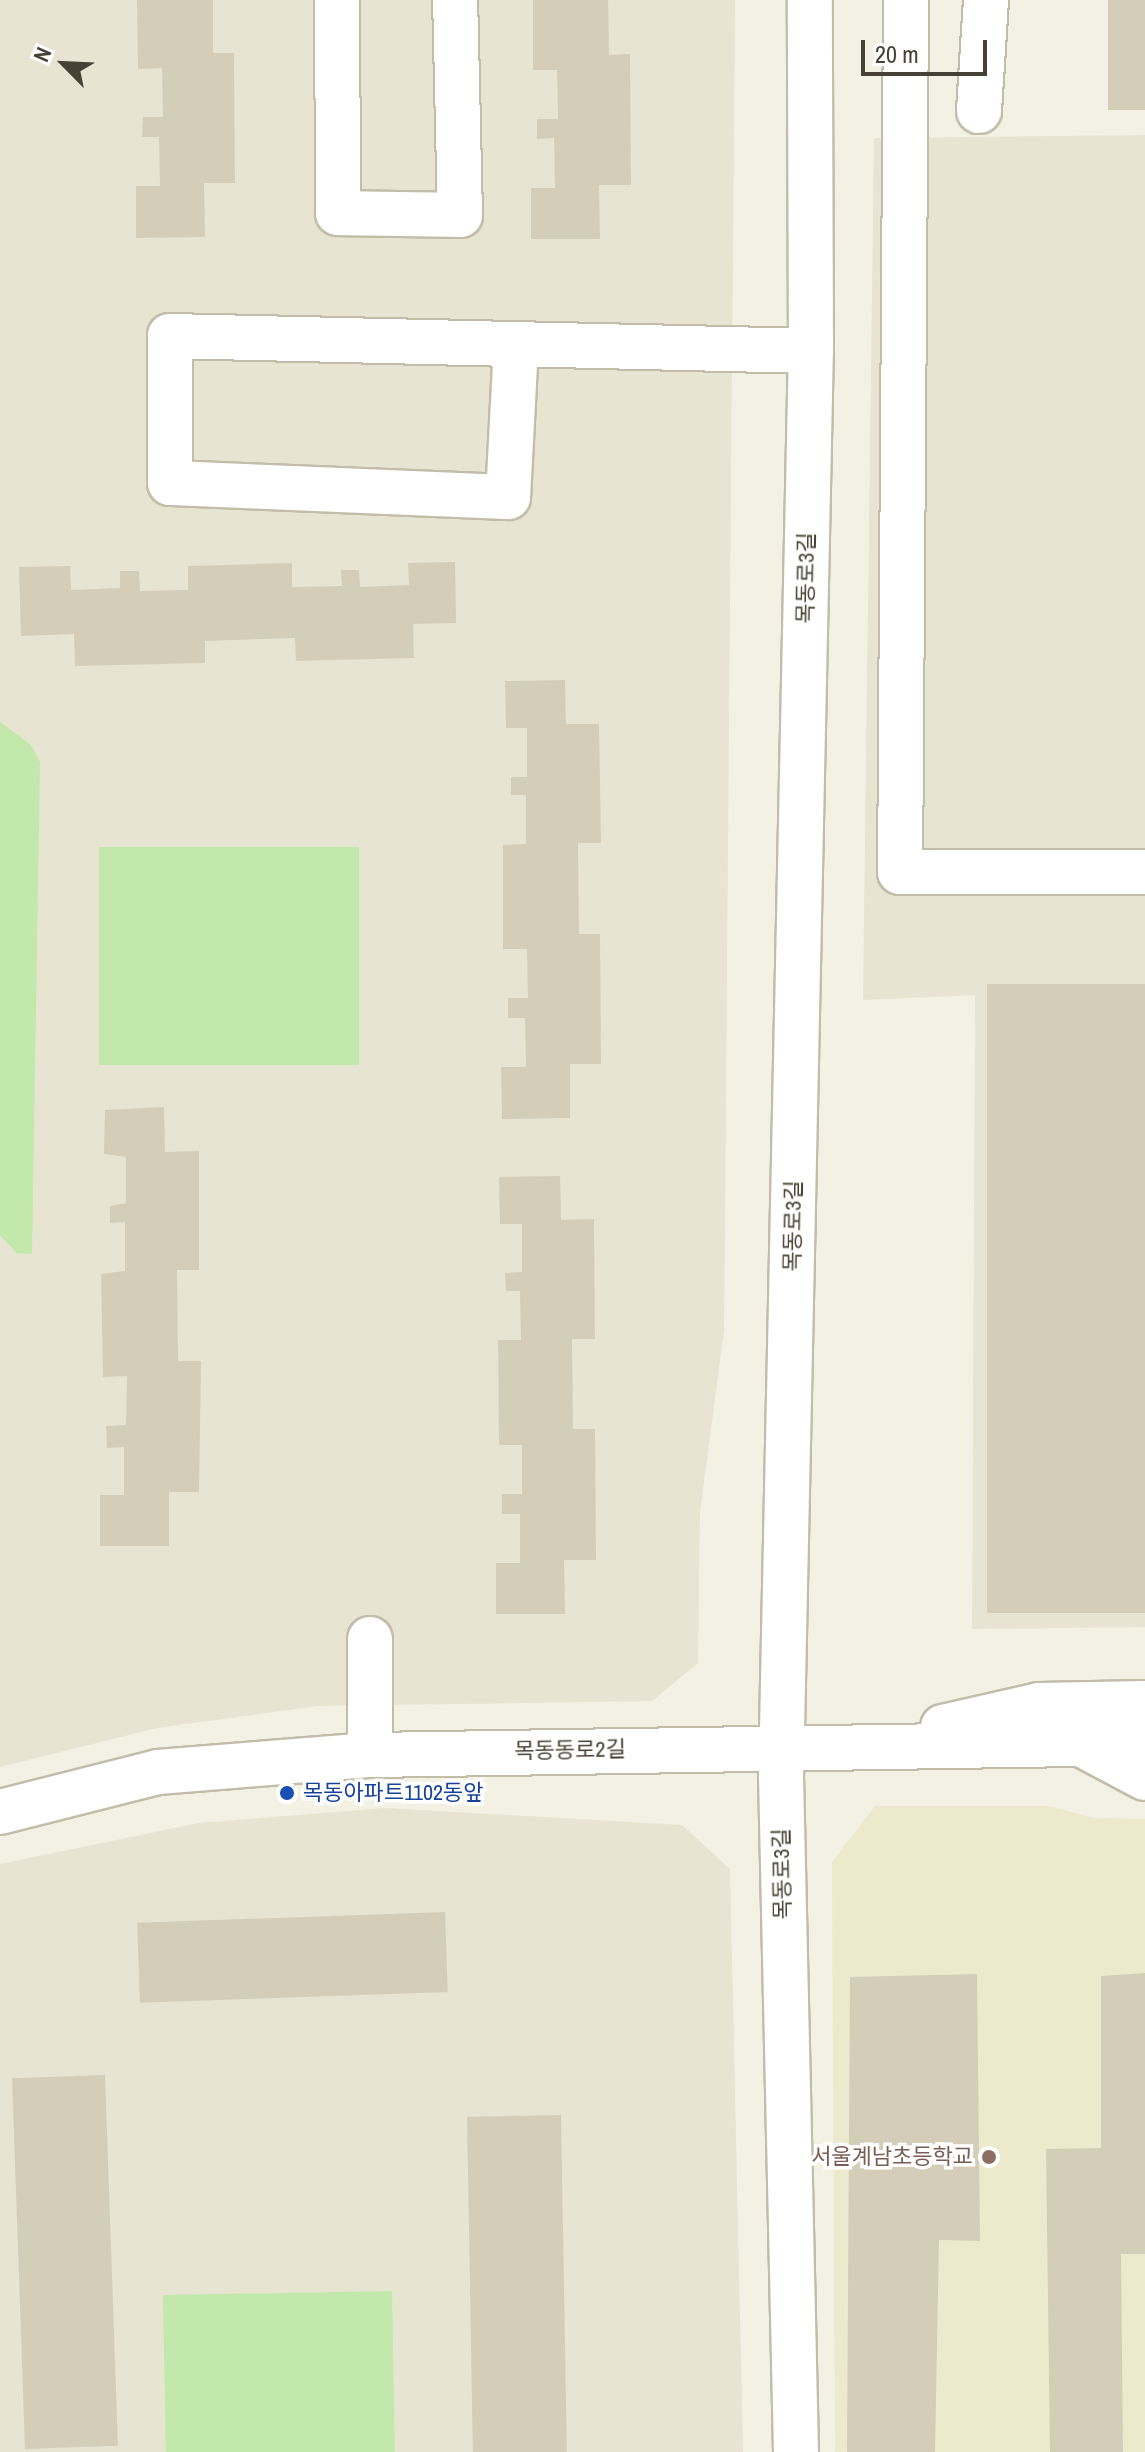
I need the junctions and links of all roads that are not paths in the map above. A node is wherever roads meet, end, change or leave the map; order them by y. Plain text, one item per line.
1 (337, 0) edge
2 (455, 0) edge
3 (810, 0) edge
4 (906, 0) edge
5 (986, 0) edge
6 (979, 111) dead end
7 (516, 345) junction
8 (811, 351) junction
9 (1145, 872) edge
10 (370, 1639) dead end
11 (1145, 1703) edge
12 (1145, 1743) edge
13 (1081, 1744) junction
14 (871, 1745) junction
15 (781, 1747) junction
16 (370, 1755) junction
17 (1145, 1778) edge
18 (0, 1812) edge
19 (796, 2452) edge

1 - 2 street
3 - 8 street, 목동로3길
4 - 9 street
5 - 6 street
7 - 7 street
7 - 8 street
8 - 15 street, 목동로3길
10 - 16 street
11 - 14 street
12 - 13 street, 목동동로2길
13 - 14 street, 목동동로2길
13 - 17 street
14 - 15 street, 목동동로2길
15 - 16 street, 목동동로2길
15 - 19 street, 목동로3길
16 - 18 street, 목동동로2길

